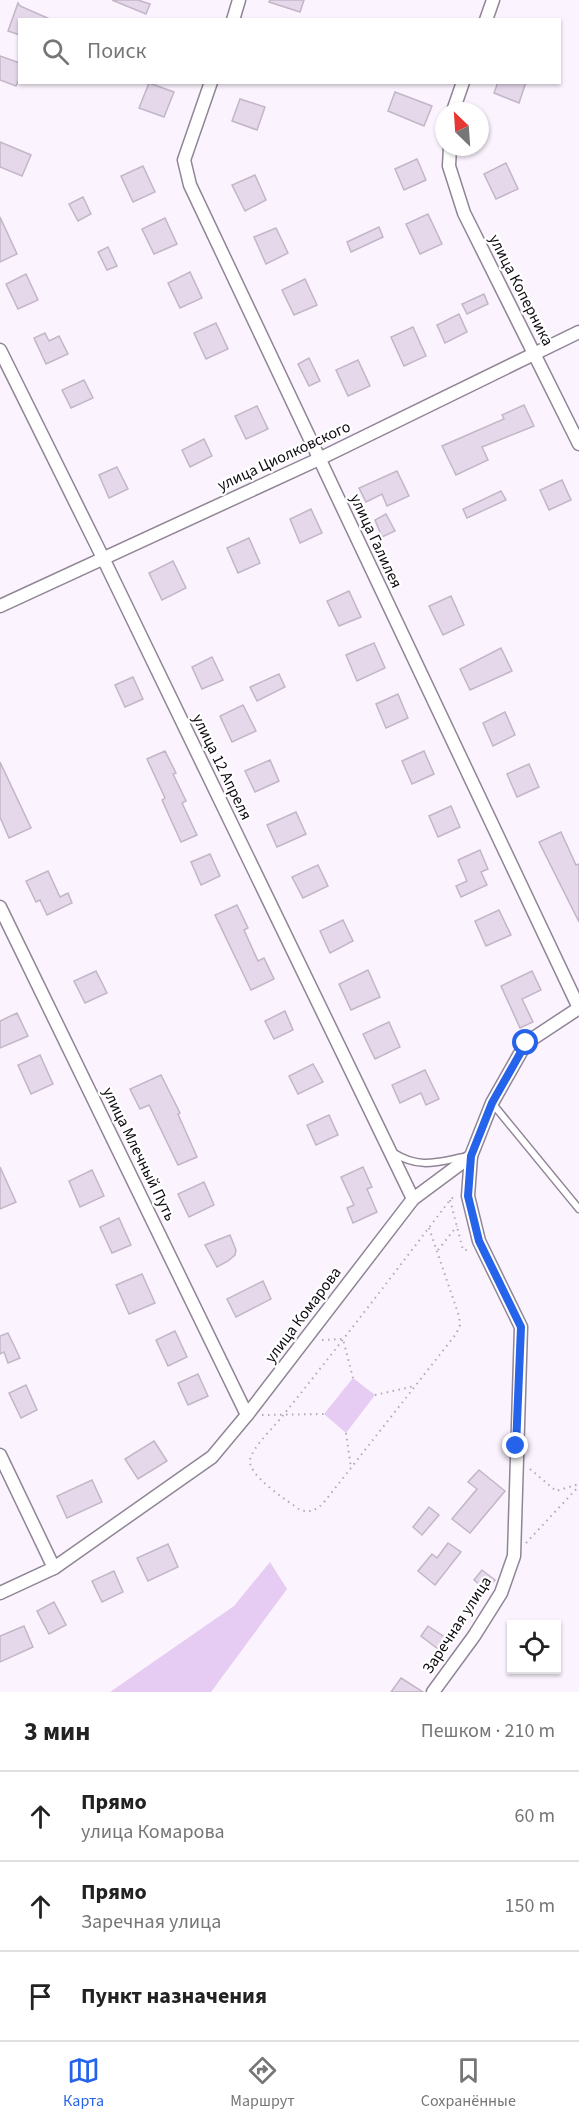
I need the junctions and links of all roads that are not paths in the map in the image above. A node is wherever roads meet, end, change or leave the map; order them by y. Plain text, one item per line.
1 (239, 0) edge
2 (493, 0) edge
3 (234, 18) edge
4 (487, 18) edge
5 (210, 84) edge
6 (462, 84) edge
7 (456, 102) edge
8 (450, 156) edge
9 (579, 332) edge
10 (0, 350) edge
11 (535, 353) junction
12 (579, 444) edge
13 (319, 459) junction
14 (104, 558) junction
15 (0, 606) edge
16 (0, 907) edge
17 (579, 1008) edge
18 (492, 1103) junction
19 (387, 1148) junction
20 (471, 1156) junction
21 (413, 1199) junction
22 (579, 1209) edge
23 (247, 1415) junction
24 (0, 1455) edge
25 (54, 1568) junction
26 (0, 1593) edge
27 (433, 1692) edge

1 - 3 street
2 - 4 street
5 - 13 street, улица Галилея
6 - 7 street
8 - 11 street, улица Коперника
9 - 11 street, улица Циолковского
10 - 14 street, улица 12 Апреля
11 - 12 street, улица Коперника
11 - 13 street, улица Циолковского
13 - 14 street, улица Циолковского
13 - 17 street, улица Галилея
14 - 15 street, улица Циолковского
14 - 19 street, улица 12 Апреля
16 - 23 street, улица Млечный Путь
17 - 18 street
18 - 20 street
18 - 22 lane
19 - 20 lane
19 - 21 street, улица 12 Апреля
20 - 21 street, улица Комарова
20 - 27 street, Заречная улица
21 - 23 street, улица Комарова
23 - 25 street, улица Комарова
24 - 25 street
25 - 26 street, улица Комарова

